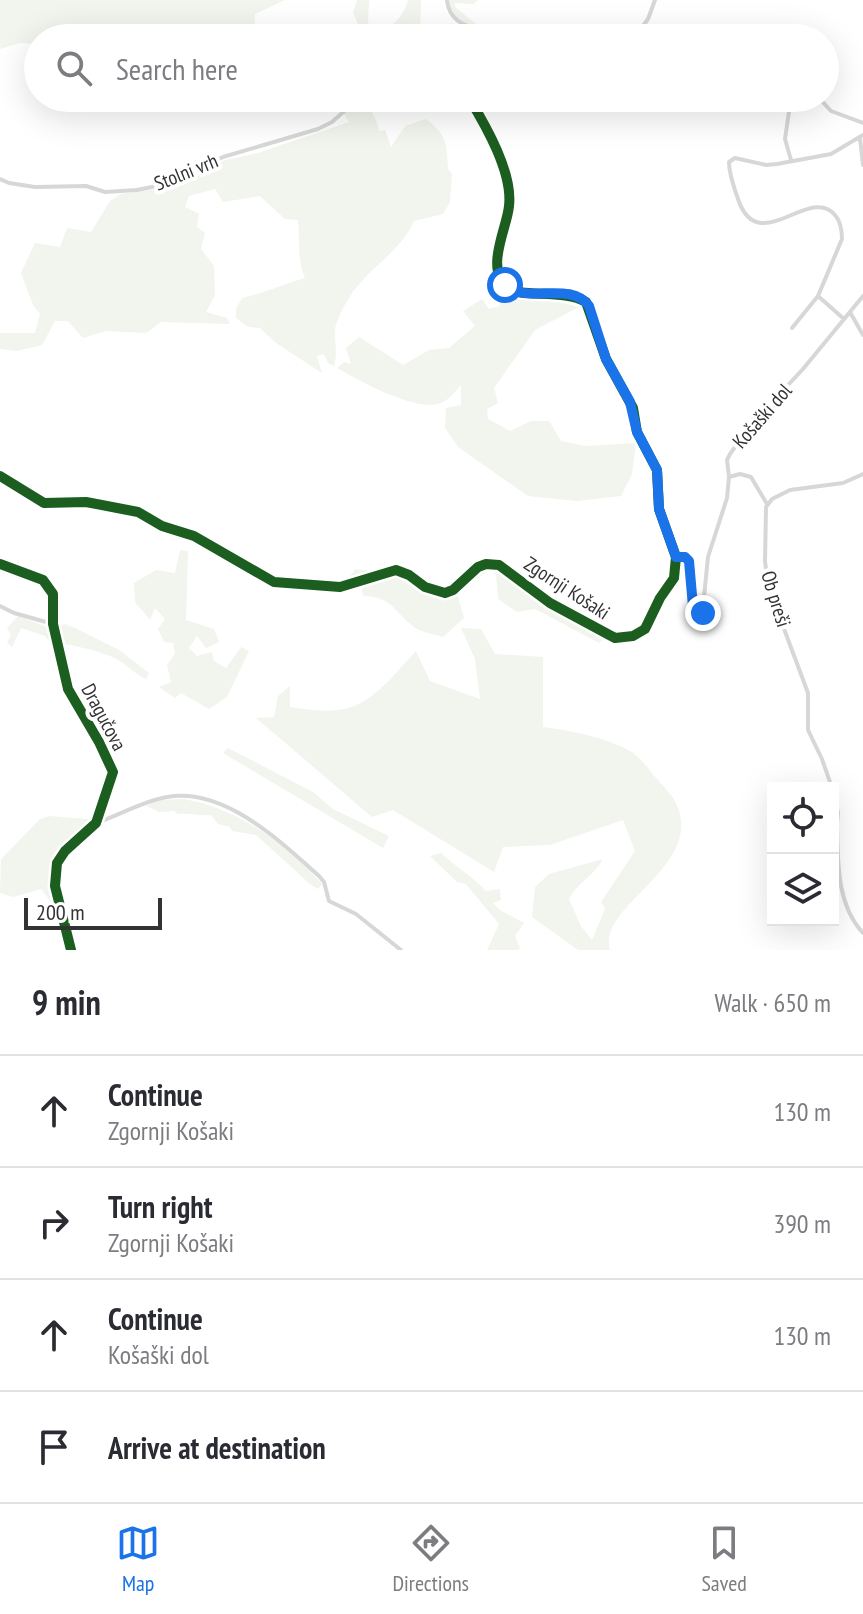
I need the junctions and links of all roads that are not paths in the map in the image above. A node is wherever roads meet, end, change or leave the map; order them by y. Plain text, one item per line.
1 (447, 0) edge
2 (655, 0) edge
3 (462, 24) edge
4 (644, 24) edge
5 (343, 112) edge
6 (477, 112) edge
7 (789, 112) edge
8 (834, 112) edge
9 (863, 123) edge
10 (862, 137) edge
11 (791, 160) junction
12 (863, 165) edge
13 (0, 179) edge
14 (818, 296) junction
15 (863, 296) edge
16 (850, 312) junction
17 (844, 319) junction
18 (792, 328) dead end
19 (863, 335) edge
20 (863, 474) edge
21 (0, 476) edge
22 (729, 477) junction
23 (767, 504) junction
24 (676, 557) junction
25 (0, 564) edge
26 (0, 606) edge
27 (53, 624) junction
28 (830, 782) edge
29 (96, 823) junction
30 (839, 854) edge
31 (863, 933) edge
32 (71, 950) edge
33 (401, 950) edge

1 - 3 street
2 - 4 street
5 - 13 street, Stolni vrh
6 - 24 street
7 - 11 street
8 - 9 street
10 - 11 street
10 - 12 street
11 - 14 street
14 - 17 street
14 - 18 street
15 - 16 street, Košaški dol
16 - 17 street, Košaški dol
16 - 19 street
17 - 22 street, Košaški dol
20 - 23 street
21 - 24 street, Zgornji Košaki
22 - 23 street
22 - 24 street, Košaški dol
23 - 28 street, Ob preši
25 - 27 street, Dragučova
26 - 27 street
27 - 29 street, Dragučova
29 - 32 street, Dragučova
29 - 33 street
30 - 31 street, Ob preši

